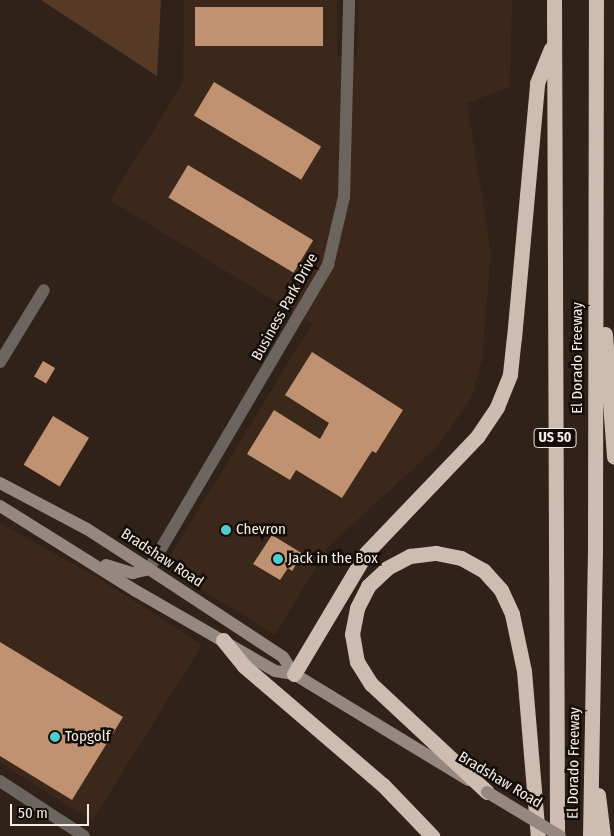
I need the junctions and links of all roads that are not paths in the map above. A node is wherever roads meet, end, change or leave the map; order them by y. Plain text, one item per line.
1 (349, 0) edge
2 (554, 0) edge
3 (596, 0) edge
4 (554, 40) junction
5 (596, 221) junction
6 (44, 290) dead end
7 (0, 362) edge
8 (614, 457) edge
9 (0, 483) edge
10 (0, 506) edge
11 (65, 546) junction
12 (150, 569) junction
13 (223, 640) junction
14 (294, 674) junction
15 (592, 734) junction
16 (0, 782) edge
17 (487, 792) junction
18 (84, 836) edge
19 (432, 836) edge
20 (538, 836) edge
21 (558, 836) edge
22 (590, 836) edge
23 (603, 836) edge

1 - 12 street, Business Park Drive
2 - 4 highway, El Dorado Freeway / US 50
3 - 5 highway, El Dorado Freeway / US 50
4 - 14 highway
4 - 21 highway, El Dorado Freeway / US 50
5 - 8 highway
5 - 15 highway, El Dorado Freeway / US 50
6 - 7 street
9 - 12 main road, Bradshaw Road
10 - 11 main road, Bradshaw Road
11 - 12 main road
11 - 13 main road, Bradshaw Road
12 - 14 main road, Bradshaw Road
13 - 14 main road, Bradshaw Road
13 - 19 highway
14 - 17 main road, Bradshaw Road
15 - 22 highway, El Dorado Freeway / US 50
15 - 23 highway
16 - 18 street
17 - 20 highway
17 - 21 main road, Bradshaw Road, bridge

